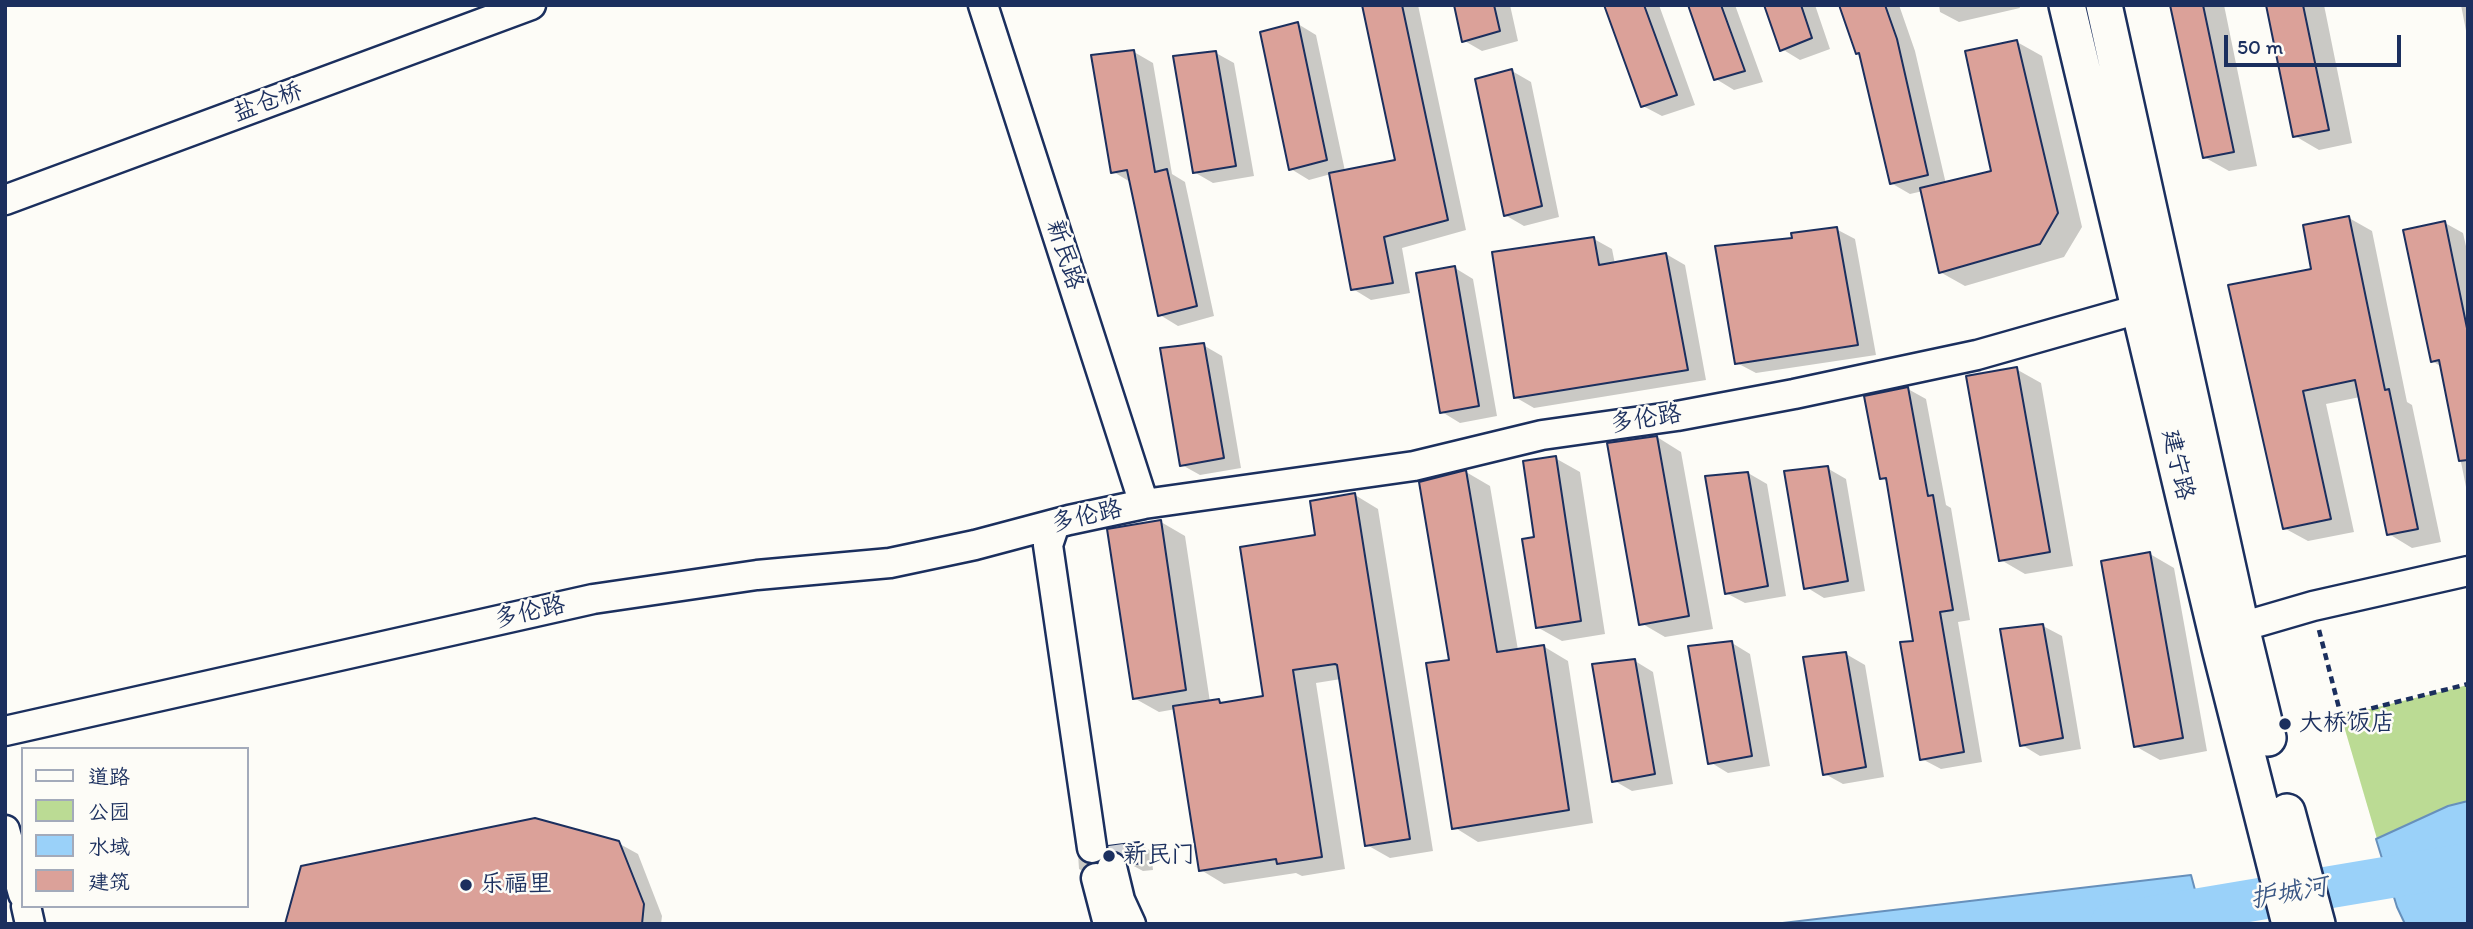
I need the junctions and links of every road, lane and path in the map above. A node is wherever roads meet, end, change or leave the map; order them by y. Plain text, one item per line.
1 (531, 5) edge
2 (983, 5) edge
3 (2067, 5) edge
4 (2104, 5) edge
5 (5, 200) edge
6 (2154, 305) junction
7 (1144, 505) junction
8 (1055, 524) junction
9 (2468, 571) edge
10 (2313, 606) junction
11 (2241, 627) junction
12 (2468, 684) edge
13 (5, 731) edge
14 (5, 830) edge
15 (2280, 836) junction
16 (1102, 857) junction
17 (21, 887) edge
18 (1108, 924) edge
19 (1131, 924) edge
20 (2290, 924) edge
21 (2318, 924) edge

1 - 5 street, 盐仓桥
2 - 7 street, 新民路
3 - 6 main road, 建宁路
4 - 6 main road, 建宁路
6 - 7 street, 多伦路
6 - 11 main road, 建宁路
6 - 15 main road, 建宁路
7 - 8 street, 多伦路
8 - 13 street, 多伦路
8 - 16 street
9 - 10 street
10 - 11 street
10 - 12 path
11 - 15 main road, 建宁路
14 - 17 street
15 - 20 main road, 建宁路
15 - 21 main road, 建宁路
16 - 18 street
16 - 19 street

